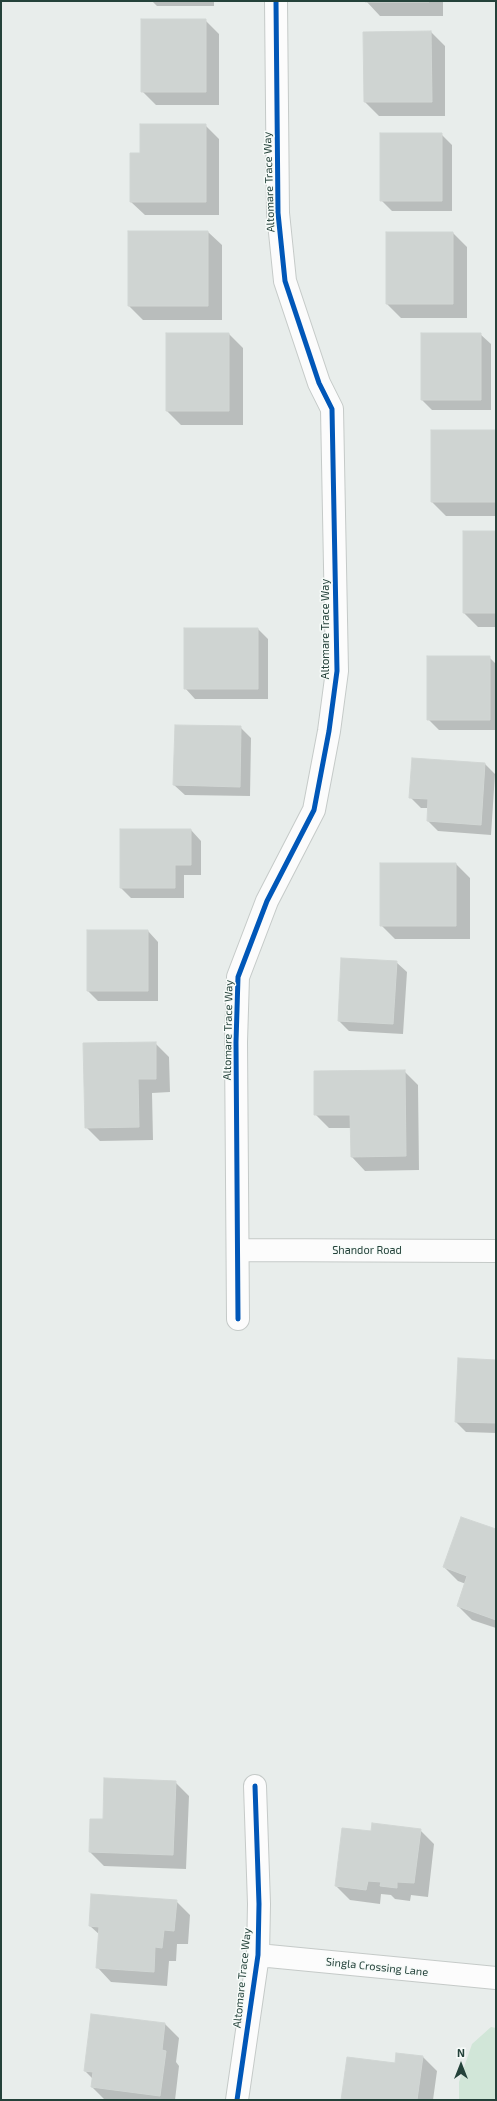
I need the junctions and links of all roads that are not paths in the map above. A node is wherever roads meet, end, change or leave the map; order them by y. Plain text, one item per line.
1 (276, 1) edge
2 (238, 1250) junction
3 (496, 1251) edge
4 (238, 1319) dead end
5 (255, 1786) dead end
6 (258, 1955) junction
7 (496, 1978) edge
8 (237, 2100) edge

1 - 2 street, Altomare Trace Way
2 - 3 street, Shandor Road
2 - 4 street, Altomare Trace Way
5 - 6 street, Altomare Trace Way
6 - 7 street, Singla Crossing Lane
6 - 8 street, Altomare Trace Way

